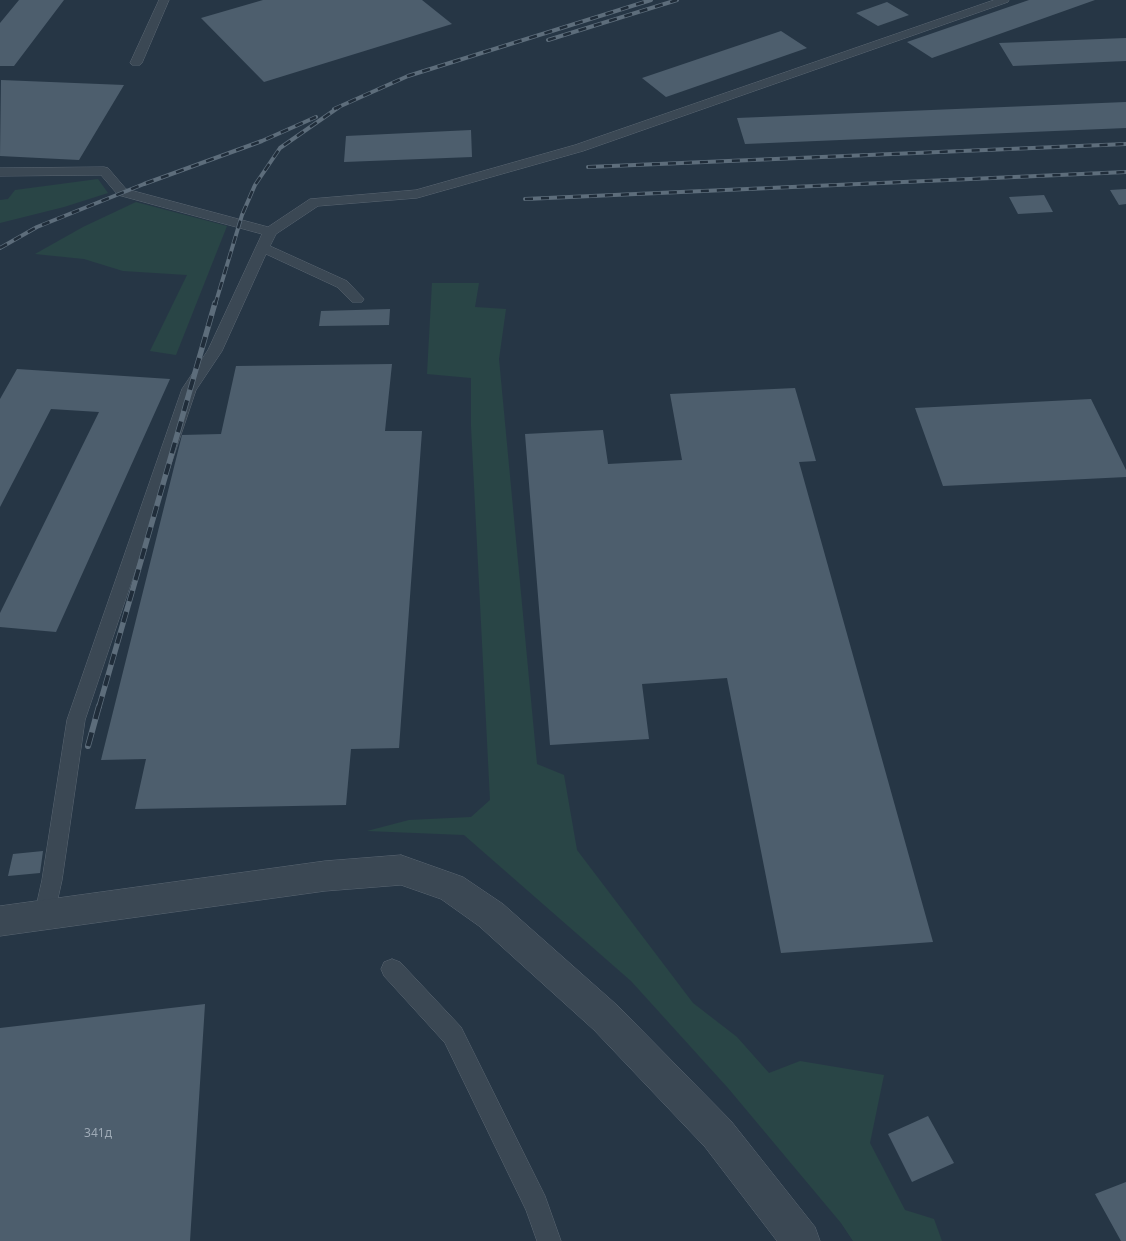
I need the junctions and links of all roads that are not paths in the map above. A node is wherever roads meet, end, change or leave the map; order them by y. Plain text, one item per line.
1 (164, 0) edge
2 (1004, 0) edge
3 (136, 63) dead end
4 (0, 172) edge
5 (266, 240) junction
6 (357, 299) dead end
7 (44, 916) junction
8 (0, 921) edge
9 (392, 969) dead end
10 (549, 1241) edge
11 (801, 1241) edge

1 - 3 lane
2 - 5 lane
4 - 5 lane
5 - 6 lane
5 - 7 lane
7 - 8 street
7 - 11 street
9 - 10 lane

